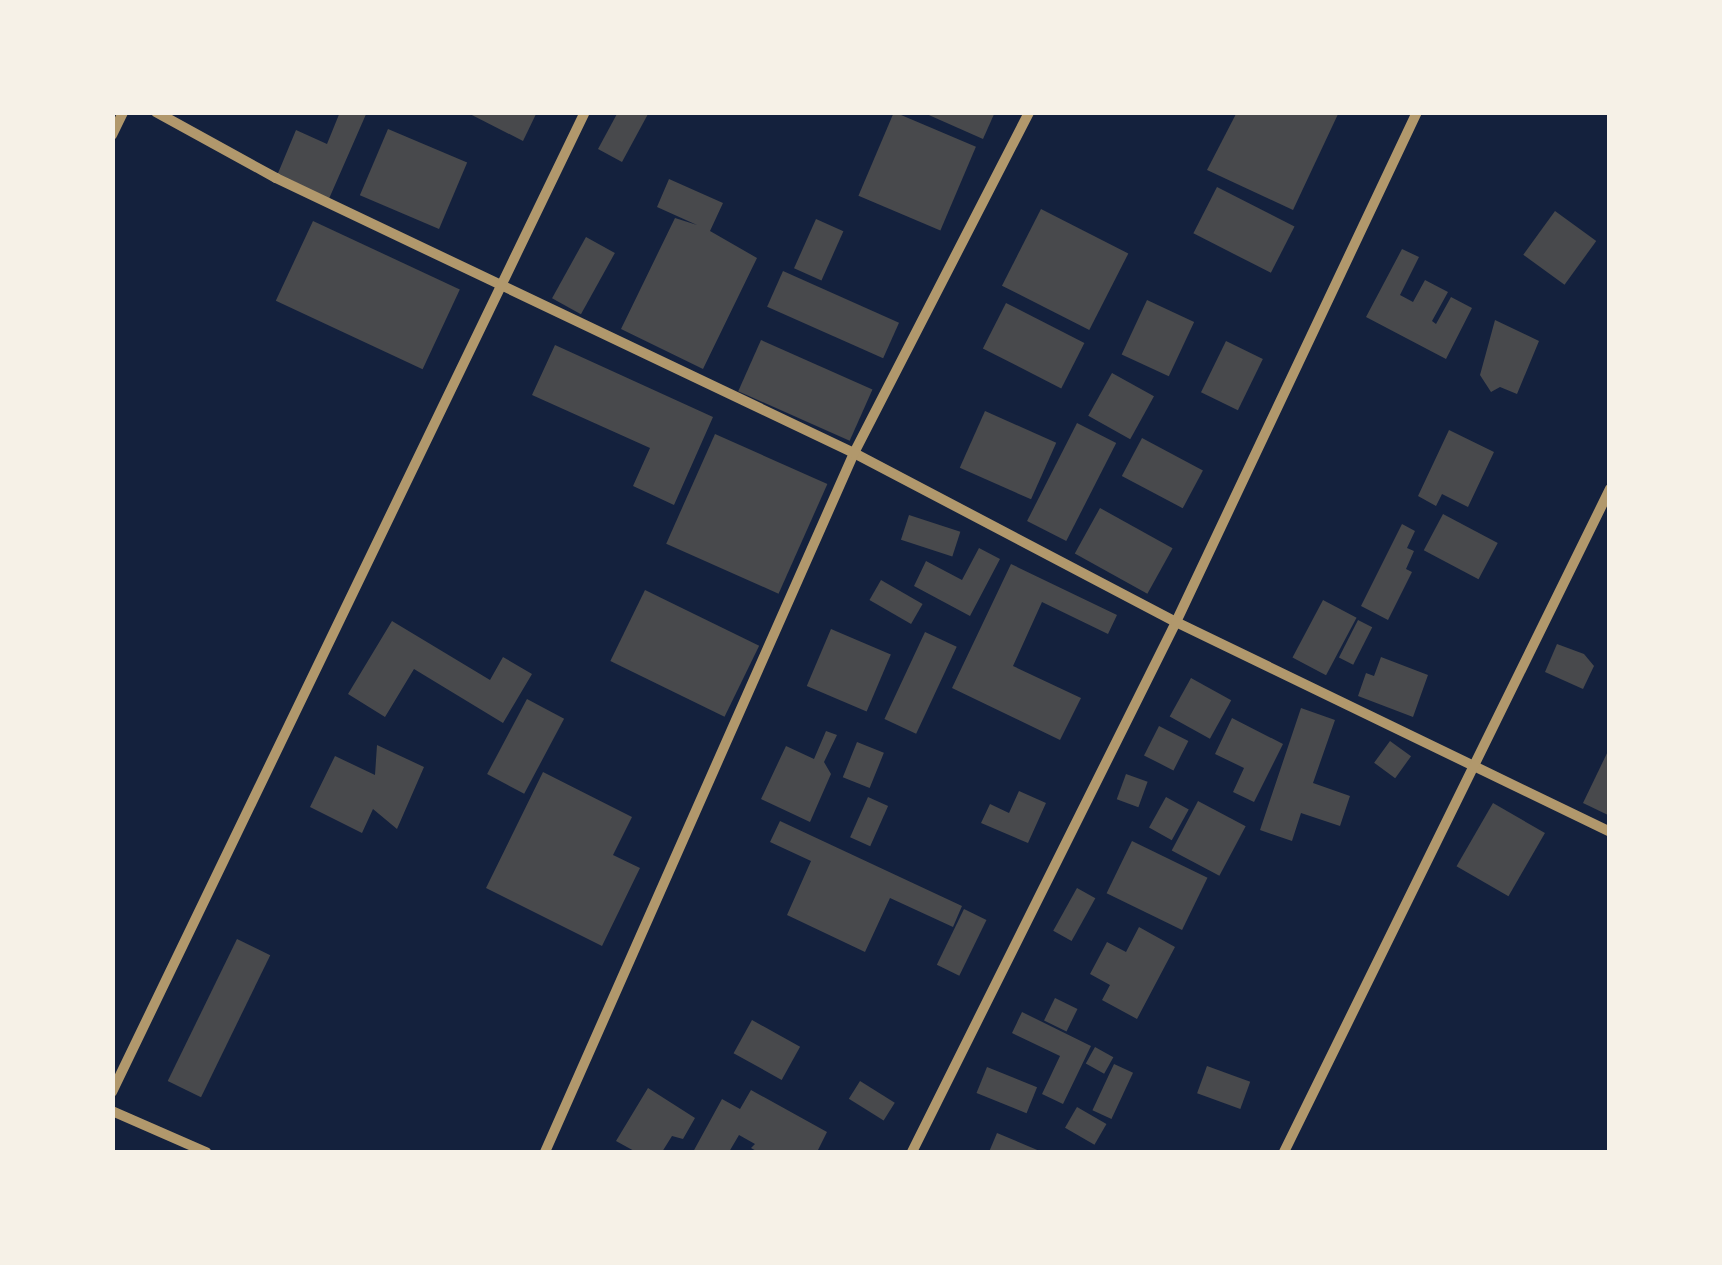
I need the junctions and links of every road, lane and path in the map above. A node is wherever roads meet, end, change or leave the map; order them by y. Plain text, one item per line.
1 (123, 112) edge
2 (156, 112) edge
3 (585, 112) edge
4 (1030, 112) edge
5 (1416, 112) edge
6 (112, 135) edge
7 (501, 287) junction
8 (854, 453) junction
9 (1610, 489) edge
10 (1176, 622) junction
11 (1472, 768) junction
12 (1610, 832) edge
13 (112, 1092) edge
14 (112, 1111) edge
15 (206, 1152) edge
16 (545, 1152) edge
17 (912, 1152) edge
18 (1284, 1152) edge

1 - 6 street
2 - 7 street
3 - 7 street
4 - 8 street
5 - 10 street
7 - 8 street
7 - 13 street
8 - 10 street
8 - 16 street
9 - 11 street
10 - 11 street
10 - 17 street
11 - 12 street
11 - 18 street
14 - 15 street

